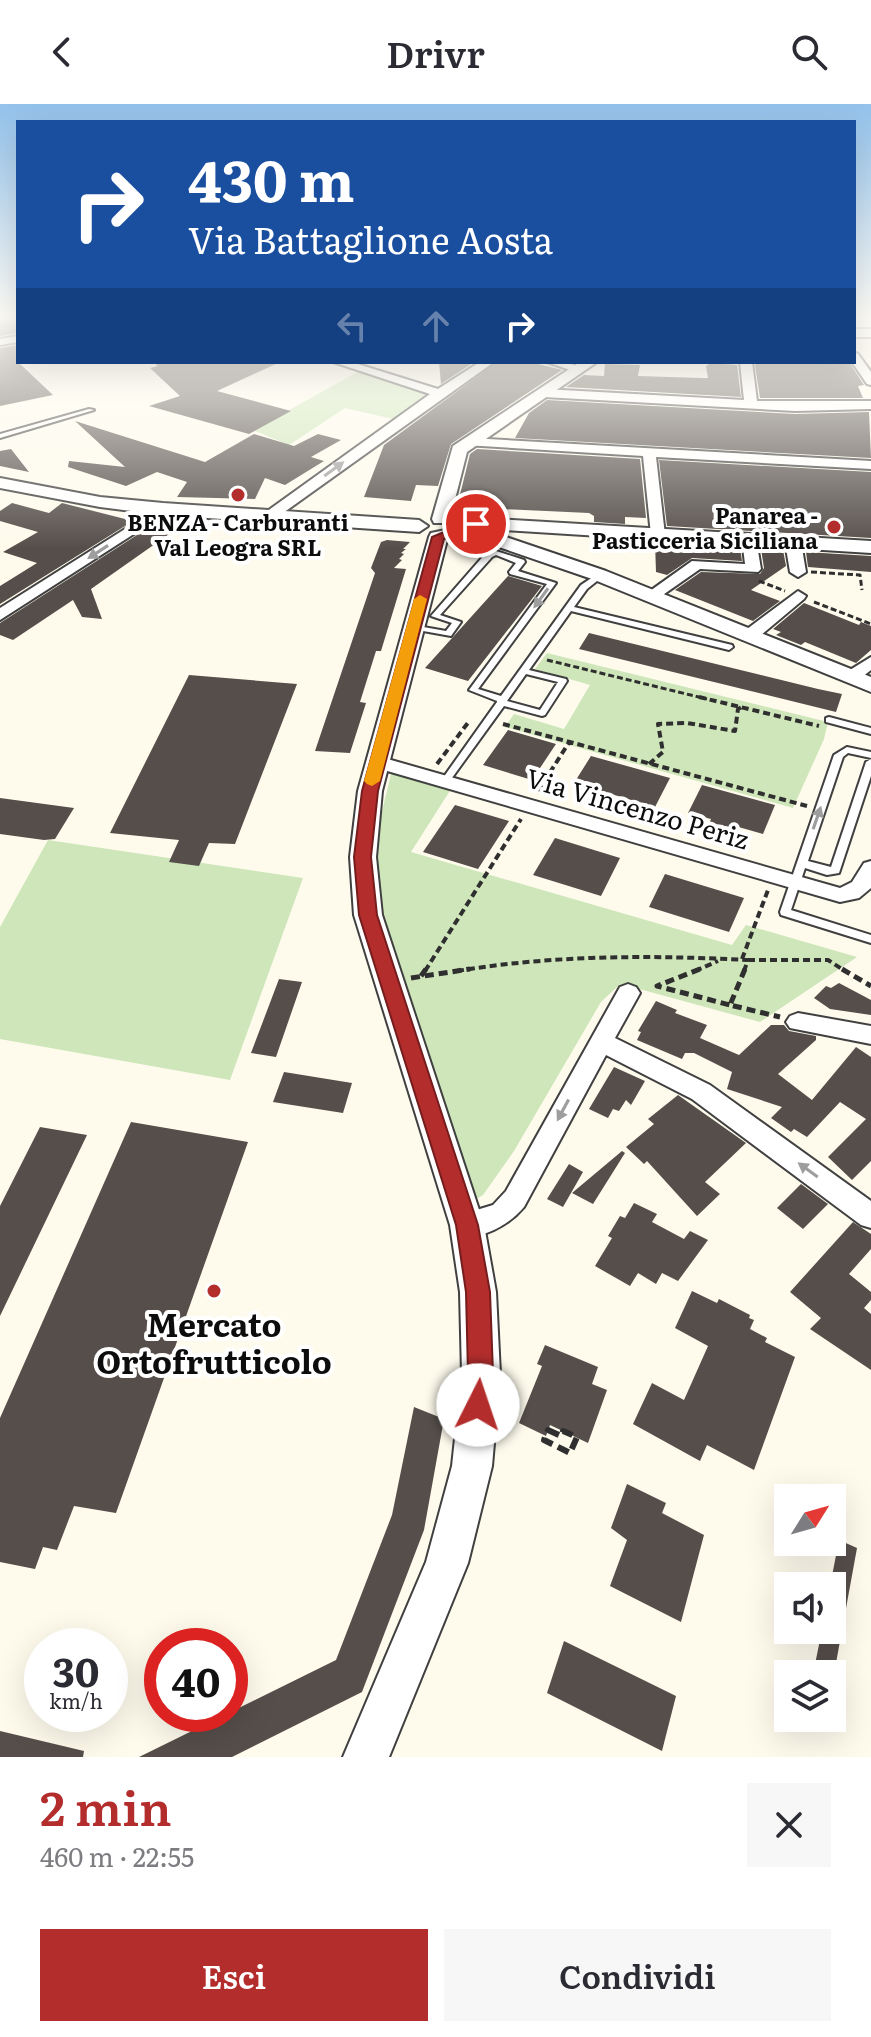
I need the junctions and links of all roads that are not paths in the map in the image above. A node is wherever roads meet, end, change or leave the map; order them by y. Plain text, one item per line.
1 (437, 394) edge
2 (542, 394) edge
3 (565, 394) edge
4 (750, 394) edge
5 (751, 404) junction
6 (871, 405) edge
7 (91, 410) dead end
8 (0, 436) edge
9 (470, 442) junction
10 (649, 452) junction
11 (871, 465) edge
12 (3, 486) edge
13 (163, 509) junction
14 (271, 515) junction
15 (441, 529) junction
16 (658, 535) junction
17 (749, 539) junction
18 (793, 542) junction
19 (871, 547) edge
20 (798, 572) road end
21 (599, 575) junction
22 (651, 596) junction
23 (798, 596) road end
24 (568, 608) junction
25 (0, 615) edge
26 (412, 627) junction
27 (749, 636) junction
28 (729, 647) dead end
29 (871, 662) edge
30 (523, 671) junction
31 (851, 677) junction
32 (871, 685) edge
33 (502, 701) junction
34 (829, 725) road end
35 (871, 731) edge
36 (871, 755) edge
37 (377, 762) junction
38 (871, 762) edge
39 (446, 780) junction
40 (871, 868) edge
41 (798, 872) junction
42 (871, 939) edge
43 (628, 993) dead end
44 (798, 1022) road end
45 (871, 1035) edge
46 (599, 1041) junction
47 (871, 1216) edge
48 (467, 1225) junction
49 (366, 1757) edge

14 -> 1 street
2 - 9 street
3 - 5 street
4 - 5 street
5 - 6 street
7 - 8 lane
9 - 10 street
9 - 15 street
10 - 11 street
10 - 16 street
12 - 13 street
13 - 14 street
13 -> 25 street
14 - 15 street
15 - 16 street
15 - 21 street
15 - 26 street
16 - 17 street
17 - 18 street
17 - 22 street
18 - 19 street
18 - 20 street
21 - 22 street
21 - 24 lane
22 - 27 street
23 - 27 street
24 - 28 lane
24 - 30 lane
26 -> 33 lane
26 - 37 street
27 - 31 street
29 - 31 street
30 - 33 lane
30 - 33 lane
31 - 32 street
33 - 39 lane
34 - 35 lane
41 -> 36 lane
37 - 39 street, Via Vincenzo Periz
37 - 48 street
38 - 41 lane
39 - 41 street, Via Vincenzo Periz
40 - 41 street, Via Vincenzo Periz
41 - 42 lane
43 - 46 street
44 - 45 street
47 -> 46 street
46 -> 48 street
48 - 49 street

